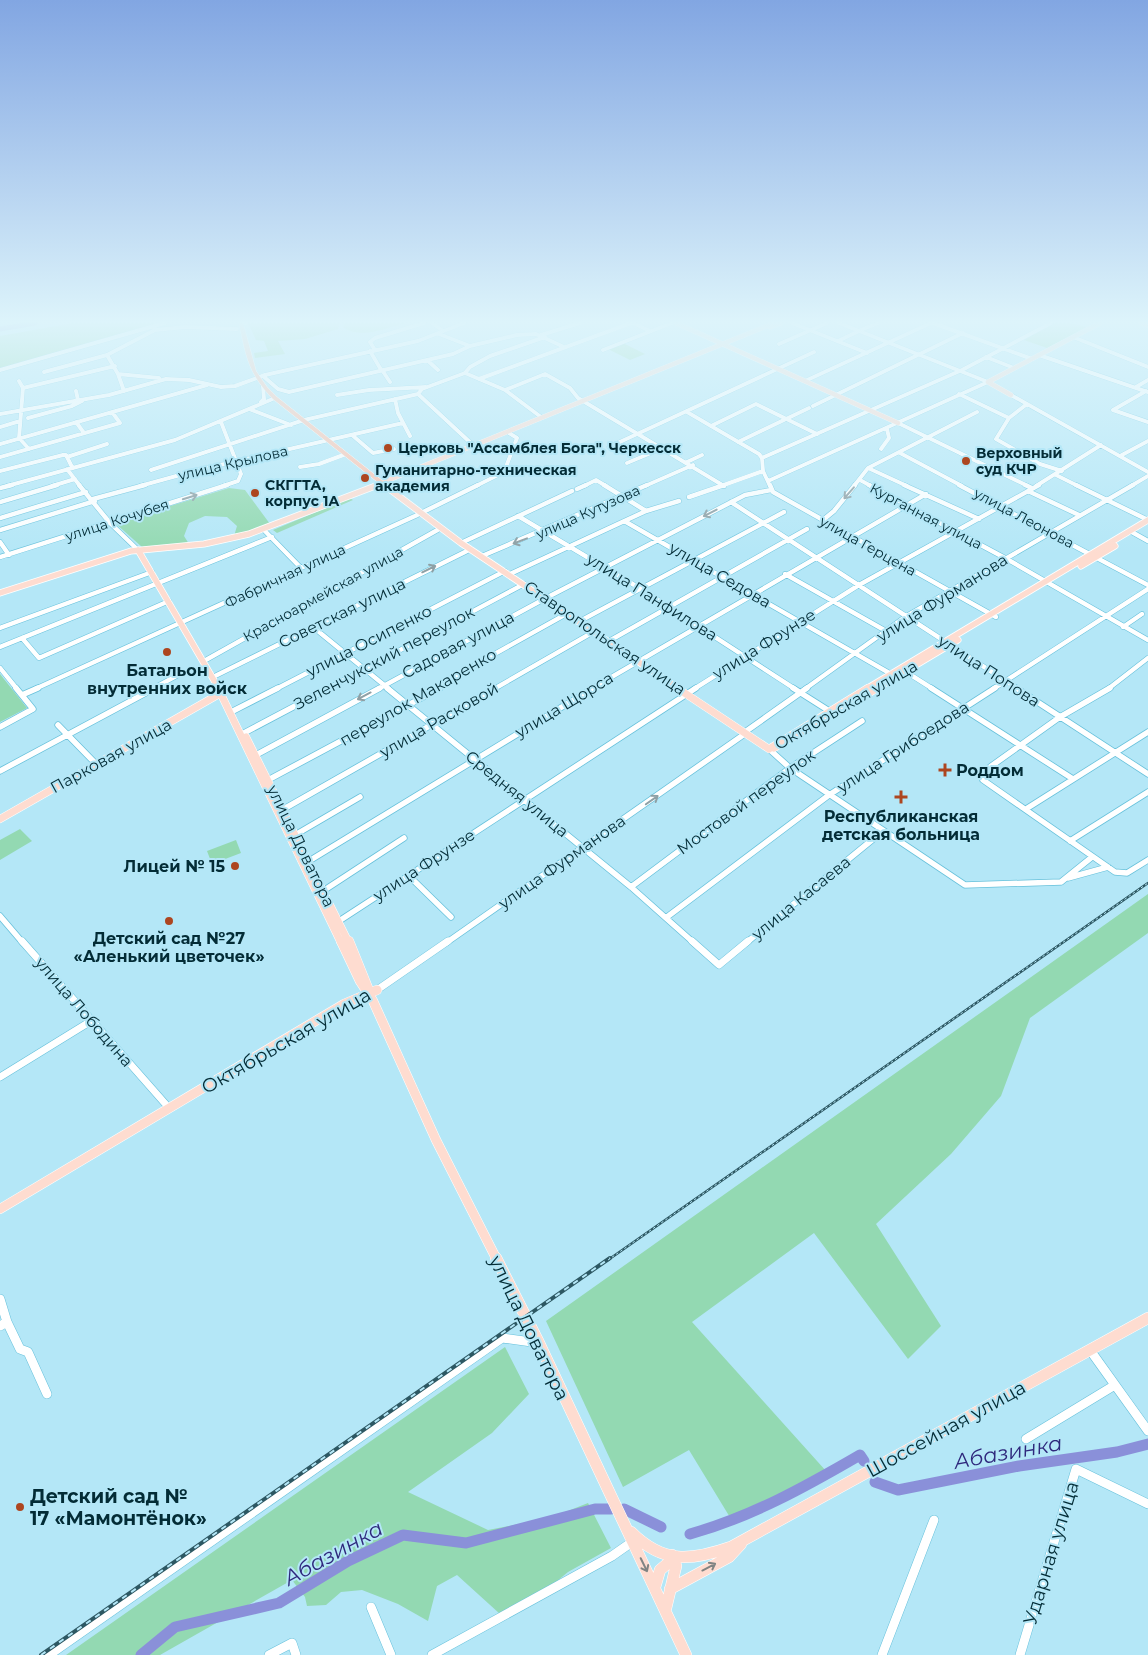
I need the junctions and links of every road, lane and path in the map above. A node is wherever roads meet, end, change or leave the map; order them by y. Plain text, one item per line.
1 (21, 400) edge
2 (77, 400) edge
3 (82, 400) edge
4 (153, 400) edge
5 (263, 400) edge
6 (269, 400) edge
7 (277, 400) edge
8 (390, 400) edge
9 (395, 400) edge
10 (425, 400) edge
11 (519, 400) edge
12 (712, 400) edge
13 (824, 400) edge
14 (850, 400) edge
15 (891, 400) edge
16 (946, 400) edge
17 (972, 400) edge
18 (1020, 400) edge
19 (1131, 400) edge
20 (584, 401) junction
21 (260, 404) junction
22 (1027, 404) junction
23 (249, 409) junction
24 (870, 409) junction
25 (20, 410) junction
26 (112, 412) junction
27 (687, 412) junction
28 (977, 412) dead end
29 (0, 414) edge
30 (541, 417) junction
31 (28, 418) dead end
32 (1009, 418) junction
33 (785, 419) junction
34 (304, 420) junction
35 (20, 421) junction
36 (76, 422) junction
37 (221, 422) junction
38 (1148, 422) edge
39 (403, 423) junction
40 (898, 423) junction
41 (291, 425) junction
42 (711, 426) junction
43 (0, 427) edge
44 (887, 429) junction
45 (84, 433) junction
46 (509, 433) junction
47 (638, 433) junction
48 (817, 434) junction
49 (352, 435) junction
50 (410, 436) dead end
51 (19, 438) junction
52 (929, 438) junction
53 (1148, 440) edge
54 (329, 441) junction
55 (738, 442) junction
56 (0, 444) edge
57 (107, 444) dead end
58 (473, 445) junction
59 (230, 446) junction
60 (609, 446) dead end
61 (1101, 446) junction
62 (664, 448) junction
63 (29, 449) junction
64 (394, 449) dead end
65 (881, 449) dead end
66 (346, 454) junction
67 (900, 454) junction
68 (702, 455) dead end
69 (67, 456) junction
70 (1120, 456) junction
71 (0, 457) edge
72 (762, 458) junction
73 (236, 461) junction
74 (687, 462) junction
75 (627, 463) dead end
76 (693, 466) junction
77 (72, 467) junction
78 (300, 467) dead end
79 (868, 468) junction
80 (67, 469) junction
81 (0, 470) edge
82 (151, 470) dead end
83 (763, 470) junction
84 (1062, 471) junction
85 (1148, 472) edge
86 (1056, 475) junction
87 (1148, 476) edge
88 (75, 479) junction
89 (768, 480) junction
90 (860, 480) junction
91 (382, 483) junction
92 (724, 486) junction
93 (0, 488) edge
94 (771, 490) junction
95 (1030, 490) junction
96 (86, 492) junction
97 (926, 494) junction
98 (624, 496) junction
99 (689, 497) dead end
100 (94, 500) junction
101 (1105, 500) junction
102 (679, 501) dead end
103 (0, 502) edge
104 (731, 502) junction
105 (908, 505) junction
106 (1002, 506) junction
107 (646, 511) junction
108 (784, 512) dead end
109 (421, 513) junction
110 (1079, 515) junction
111 (518, 516) junction
112 (0, 518) edge
113 (980, 519) junction
114 (823, 520) junction
115 (1148, 520) edge
116 (626, 522) junction
117 (110, 523) junction
118 (760, 523) junction
119 (1148, 526) edge
120 (441, 528) junction
121 (263, 529) junction
122 (807, 529) dead end
123 (0, 530) edge
124 (545, 531) junction
125 (955, 532) junction
126 (1049, 532) junction
127 (1132, 532) junction
128 (272, 537) junction
129 (851, 537) junction
130 (658, 540) junction
131 (787, 540) junction
132 (1148, 541) edge
133 (0, 542) edge
134 (461, 543) junction
135 (571, 546) junction
136 (471, 549) junction
137 (138, 550) junction
138 (8, 554) junction
139 (482, 556) junction
140 (1094, 556) junction
141 (0, 557) edge
142 (815, 558) junction
143 (1006, 558) junction
144 (694, 561) junction
145 (898, 563) junction
146 (301, 568) junction
147 (605, 568) junction
148 (152, 572) junction
149 (508, 573) junction
150 (785, 574) junction
151 (722, 577) junction
152 (158, 582) junction
153 (1047, 583) junction
154 (524, 584) junction
155 (859, 585) junction
156 (1148, 585) edge
157 (1148, 589) edge
158 (641, 590) junction
159 (950, 591) junction
160 (0, 593) edge
161 (752, 594) junction
162 (546, 598) junction
163 (169, 601) junction
164 (833, 601) junction
165 (668, 608) junction
166 (568, 613) junction
167 (1142, 614) dead end
168 (905, 616) junction
169 (994, 616) junction
170 (1106, 618) junction
171 (580, 621) junction
172 (801, 621) junction
173 (182, 623) junction
174 (698, 626) junction
175 (313, 627) junction
176 (1123, 627) junction
177 (0, 628) edge
178 (595, 631) junction
179 (886, 631) junction
180 (22, 638) junction
181 (1148, 640) edge
182 (609, 641) junction
183 (947, 644) junction
184 (0, 647) edge
185 (344, 653) junction
186 (854, 654) junction
187 (745, 656) junction
188 (1148, 658) edge
189 (638, 660) junction
190 (204, 661) junction
191 (0, 668) edge
192 (364, 668) junction
193 (903, 670) junction
194 (180, 674) dead end
195 (891, 674) junction
196 (213, 677) junction
197 (1004, 682) junction
198 (385, 685) junction
199 (801, 692) junction
200 (686, 693) junction
201 (222, 694) junction
202 (22, 695) junction
203 (203, 706) dead end
204 (408, 706) junction
205 (962, 708) junction
206 (233, 711) junction
207 (832, 712) junction
208 (1060, 717) junction
209 (862, 721) dead end
210 (432, 724) junction
211 (58, 725) dead end
212 (0, 727) edge
213 (746, 732) junction
214 (1148, 732) edge
215 (244, 733) junction
216 (67, 734) junction
217 (1021, 745) junction
218 (769, 749) junction
219 (1113, 752) junction
220 (256, 755) junction
221 (475, 760) junction
222 (96, 764) junction
223 (990, 767) dead end
224 (790, 768) junction
225 (0, 771) edge
226 (1148, 774) edge
227 (1072, 779) junction
228 (268, 780) junction
229 (983, 780) dead end
230 (1148, 792) edge
231 (829, 795) junction
232 (360, 797) dead end
233 (523, 800) junction
234 (1026, 809) junction
235 (282, 810) junction
236 (0, 818) edge
237 (883, 831) junction
238 (295, 835) junction
239 (404, 838) dead end
240 (1070, 841) junction
241 (584, 848) junction
242 (1092, 856) junction
243 (1148, 860) edge
244 (308, 861) junction
245 (1108, 867) junction
246 (408, 875) junction
247 (1068, 878) junction
248 (631, 887) junction
249 (323, 891) junction
250 (0, 916) edge
251 (451, 916) dead end
252 (667, 917) junction
253 (336, 922) junction
254 (719, 964) joint
255 (371, 993) junction
256 (91, 1021) junction
257 (0, 1077) edge
258 (168, 1107) junction
259 (0, 1207) edge
260 (0, 1299) edge
261 (1148, 1318) edge
262 (3, 1324) edge
263 (1148, 1324) edge
264 (538, 1343) junction
265 (1091, 1352) junction
266 (1115, 1385) junction
267 (47, 1394) dead end
268 (1148, 1431) edge
269 (1026, 1439) dead end
270 (1148, 1504) edge
271 (934, 1520) dead end
272 (623, 1521) junction
273 (744, 1540) junction
274 (632, 1542) junction
275 (675, 1558) junction
276 (655, 1589) junction
277 (670, 1589) junction
278 (371, 1606) dead end
279 (668, 1616) junction
280 (49, 1655) edge
281 (269, 1655) edge
282 (296, 1655) edge
283 (391, 1655) edge
284 (432, 1655) edge
285 (686, 1655) edge
286 (882, 1655) edge
287 (1020, 1655) edge

1 - 25 street
2 - 25 street
3 - 31 street
4 - 26 street
5 - 21 street
6 - 21 street
7 - 34 highway, Ставропольская улица
8 - 34 street
9 - 39 street
10 - 58 street
11 - 30 street
12 - 27 street
13 - 33 street
14 - 24 main road
15 - 24 street
16 - 40 street
17 - 32 street
18 - 22 street
19 - 38 street
20 - 30 main road
20 - 46 main road
20 - 47 street
21 - 23 street
22 - 32 street
22 - 61 street
23 - 37 street
23 - 41 street
24 - 40 main road
24 - 48 street
25 - 29 street
25 - 35 street
26 - 36 street
26 - 45 street
27 - 42 street
27 - 47 street
28 - 52 street
30 - 58 main road
32 - 84 street
33 - 42 street
33 - 48 street
33 - 55 street
34 - 41 street
34 - 54 highway, Ставропольская улица
35 - 43 street
35 - 51 street
36 - 45 street
36 - 51 street
37 - 59 street
37 - 77 street
39 - 49 street, улица Крылова
39 - 50 street
40 - 44 street
40 - 52 street
41 - 59 street
42 - 55 street
44 - 65 street
44 - 89 street
45 - 63 street
46 - 91 main road
46 - 109 street, Фабричная улица
47 - 60 street
47 - 62 street
48 - 72 street
49 - 54 street, улица Крылова
49 - 64 street
51 - 56 street
51 - 63 street
52 - 67 street
52 - 95 street
53 - 70 street
54 - 66 highway, Ставропольская улица
54 - 73 street, улица Крылова
55 - 72 street
57 - 69 street
58 - 91 main road
59 - 73 street
59 - 82 street
61 - 70 street
61 - 84 street, улица Фрунзе
62 - 74 street
62 - 75 street
63 - 71 street
66 - 78 street
66 - 91 highway, Ставропольская улица
67 - 79 street
67 - 106 street, улица Леонова
68 - 74 street
69 - 77 street
69 - 81 street
70 - 85 street
72 - 83 street
73 - 100 street, улица Крылова
117 -> 73 street, улица Кочубея
74 - 76 street
76 - 92 street
76 - 98 street, улица Кутузова
77 - 80 street
79 - 90 street
79 - 97 street
80 - 88 street, улица Доватора
80 - 93 street
83 - 89 street
83 - 92 street
84 - 86 street, улица Фрунзе
86 - 95 street, улица Фрунзе
86 - 101 street
87 - 101 street, улица Фурманова
88 - 96 street, улица Доватора
88 - 103 street
89 - 94 street
90 - 105 street, Курганная улица
90 -> 114 street
91 - 109 main road, Ставропольская улица
91 - 121 main road
92 - 99 street
94 - 104 street, Садовая улица
94 - 114 street, улица Герцена
95 - 106 street, улица Фрунзе
95 - 110 street
96 - 100 street, улица Доватора
96 - 112 street
97 - 105 street, улица Щорса
97 - 113 street
98 - 107 street
98 - 111 street
98 - 124 street, улица Кутузова
100 - 117 street, улица Доватора
100 - 123 street, улица Крылова
101 - 110 street, улица Фурманова
101 - 115 street
102 - 107 street, улица Осипенко
104 - 118 street, улица Попова
104 -> 130 street, Садовая улица
105 - 125 street, Курганная улица
105 - 129 street, улица Щорса
106 - 113 street, улица Фрунзе
106 - 126 street, улица Леонова
107 - 116 street, улица Осипенко
108 - 118 street
109 - 120 main road, Ставропольская улица
109 - 146 street, Фабричная улица
110 - 126 street, улица Фурманова
111 - 124 street, улица Панфилова
111 - 134 street
113 - 125 street, улица Фрунзе
114 - 129 street, улица Герцена
115 - 127 main road, Октябрьская улица
116 - 130 street, улица Седова
116 - 135 street, улица Осипенко
117 - 137 street, улица Доватора
117 - 138 street, улица Кочубея
118 - 131 street, улица Попова
118 - 144 street
119 - 127 main road, Октябрьская улица
120 - 134 main road, Ставропольская улица
120 - 190 street, Красноармейская улица
121 - 128 street
121 - 137 main road
122 - 131 street
124 - 135 street, улица Панфилова
124 -> 139 street, улица Кутузова
125 - 143 street, Курганная улица
125 - 145 street, улица Фрунзе
126 - 140 street, улица Леонова
126 - 143 street, улица Фурманова
127 - 132 street
127 - 140 main road, Октябрьская улица
128 - 146 street
128 - 152 street
129 - 142 street, улица Щорса
129 - 145 street, улица Герцена
130 - 144 street, улица Седова
130 - 147 street, Садовая улица
131 - 142 street, улица Попова
131 - 151 street
133 - 138 street
134 - 136 main road, Ставропольская улица
135 - 147 street, улица Панфилова
135 - 149 street, улица Осипенко
136 - 139 main road, Ставропольская улица
175 -> 136 street, Советская улица
137 - 148 main road, улица Доватора
137 - 160 main road
138 - 141 street, улица Кочубея
139 - 149 main road, Ставропольская улица
140 - 153 main road, Октябрьская улица
140 - 156 street, улица Леонова
142 - 150 street, улица Щорса
142 - 155 street, улица Попова
143 - 153 street, Курганная улица
143 - 159 street, улица Фурманова
144 - 151 street, улица Седова
144 - 158 street
145 - 155 street, улица Фрунзе
145 - 159 street, улица Герцена
146 - 173 street, Фабричная улица
147 - 158 street, улица Панфилова
147 - 162 street, Садовая улица
148 - 152 main road, улица Доватора
148 - 177 street
149 - 154 main road, Ставропольская улица
149 - 185 street, улица Осипенко
150 - 161 street, улица Щорса
150 - 164 street
151 - 161 street, улица Седова
151 - 165 street
152 - 163 main road, улица Доватора
152 - 180 street
153 - 169 main road, Октябрьская улица
153 - 170 street, Курганная улица
154 - 162 main road, Ставропольская улица
154 - 192 street, Зеленчукский переулок
155 - 164 street, улица Фрунзе
155 - 168 street, улица Попова
157 - 170 street, улица Грибоедова
158 - 165 street, улица Панфилова
158 - 171 street
159 - 168 street, улица Фурманова
159 - 169 street, улица Герцена
161 - 172 street, улица Седова
161 - 174 street, улица Щорса
162 - 166 main road, Ставропольская улица
162 - 198 street, Садовая улица
163 - 173 main road, улица Доватора
163 - 180 street
164 - 172 street, улица Фрунзе
164 - 179 street
165 - 174 street, улица Панфилова
165 - 182 street
166 - 171 main road, Ставропольская улица
166 - 204 street, переулок Макаренко
167 - 176 street
168 - 179 street, улица Фурманова
168 - 183 street, улица Попова
169 - 183 main road, Октябрьская улица
170 - 176 street, Курганная улица
170 - 197 street, улица Грибоедова
171 - 178 main road, Ставропольская улица
172 - 186 street, улица Седова
172 - 187 street, улица Фрунзе
173 - 190 main road, улица Доватора
173 - 202 street, Фабричная улица
174 - 187 street, улица Панфилова
174 - 189 street, улица Щорса
175 - 185 street, Средняя улица
175 - 196 street, Советская улица
176 - 181 street, Курганная улица
178 - 182 main road, Ставропольская улица
178 - 210 street, улица Расковой
179 - 186 street, улица Фурманова
180 - 184 street
182 - 189 main road, Ставропольская улица
183 - 193 main road, Октябрьская улица
183 - 197 street, улица Попова
185 - 192 street, Средняя улица
185 - 206 street, улица Осипенко
186 - 195 street, улица Седова
186 - 199 street, улица Фурманова
187 - 199 street, улица Панфилова
187 - 200 street, улица Фрунзе
188 - 208 street
189 - 200 main road, Ставропольская улица
189 - 221 street, улица Щорса
190 - 196 main road, улица Доватора
191 - 202 street
192 - 198 street, Средняя улица
192 - 215 street, Зеленчукский переулок
193 - 195 main road, Октябрьская улица
193 - 205 street
193 - 207 main road, Октябрьская улица
194 - 216 street
195 - 207 main road, Октябрьская улица
196 - 201 main road, улица Доватора
197 - 205 street, улица Грибоедова
197 - 208 street, улица Попова
198 - 204 street, Средняя улица
198 -> 220 street, Садовая улица
199 - 207 street, улица Панфилова
199 - 213 street, улица Фурманова
200 - 213 main road, Ставропольская улица
200 - 233 street, улица Фрунзе
201 - 203 street
201 - 206 main road, улица Доватора
201 - 222 main road, Парковая улица
201 - 253 main road, улица Доватора
202 - 212 street
204 - 210 street, Средняя улица
204 - 228 street, переулок Макаренко
205 - 217 street
205 - 231 street, улица Грибоедова
206 - 215 main road, улица Доватора
207 - 218 main road, Октябрьская улица
208 - 217 street
208 - 219 street, улица Попова
209 - 224 street, Мостовой переулок
210 - 221 street, Средняя улица
210 - 235 street, улица Расковой
211 - 216 street
213 - 218 main road, Ставропольская улица
241 -> 213 street, улица Фурманова
214 - 219 street
215 - 220 main road, улица Доватора
216 - 222 street
216 - 225 street
217 - 223 street
217 - 227 street
218 - 224 street, Ставропольская улица
219 - 226 street, улица Попова
219 - 227 street
220 - 228 main road, улица Доватора
221 - 233 street, Средняя улица
221 - 244 street, улица Щорса
222 - 236 main road, Парковая улица
224 - 231 street, Ставропольская улица
224 - 248 street, Мостовой переулок
227 - 234 street
228 - 235 main road, улица Доватора
229 - 234 street
230 - 240 street
231 - 237 street, Ставропольская улица
231 - 252 street, улица Грибоедова
232 - 238 street
233 - 241 street, Средняя улица
233 - 246 street, улица Фрунзе
234 - 240 street
235 - 238 main road, улица Доватора
237 - 247 street, Ставропольская улица
237 - 254 street, улица Касаева
238 - 244 main road, улица Доватора
239 - 249 street
240 - 242 street
241 - 248 street, Средняя улица
241 - 255 street, улица Фурманова
242 - 245 street
242 - 247 street
243 - 245 street
244 - 249 main road, улица Доватора
245 - 247 street
246 - 251 street
246 - 253 street, улица Фрунзе
248 - 252 street, Средняя улица
249 - 253 main road, улица Доватора
250 - 256 street, улица Лободина
252 - 254 street, Средняя улица
253 - 255 main road, улица Доватора
255 - 258 main road, Октябрьская улица
255 - 264 main road, улица Доватора
256 - 257 street
256 - 258 street, улица Лободина
258 - 259 main road, Октябрьская улица
260 - 262 street
261 - 265 main road, Шоссейная улица
262 - 267 street
263 - 265 main road, Шоссейная улица
264 - 272 main road, улица Доватора
264 - 280 street
265 - 266 street
265 - 273 main road, Шоссейная улица
266 - 268 street
266 - 269 street
270 - 287 street, Ударная улица
271 - 286 street
272 - 274 main road, улица Доватора
272 - 275 main road
273 - 275 main road, Шоссейная улица
277 -> 273 main road, Шоссейная улица
274 -> 276 main road, улица Доватора
274 - 284 street
275 - 276 main road
275 - 277 main road
276 - 279 main road, улица Доватора
277 - 279 main road
278 - 283 street
279 - 285 main road, улица Доватора
281 - 282 street

